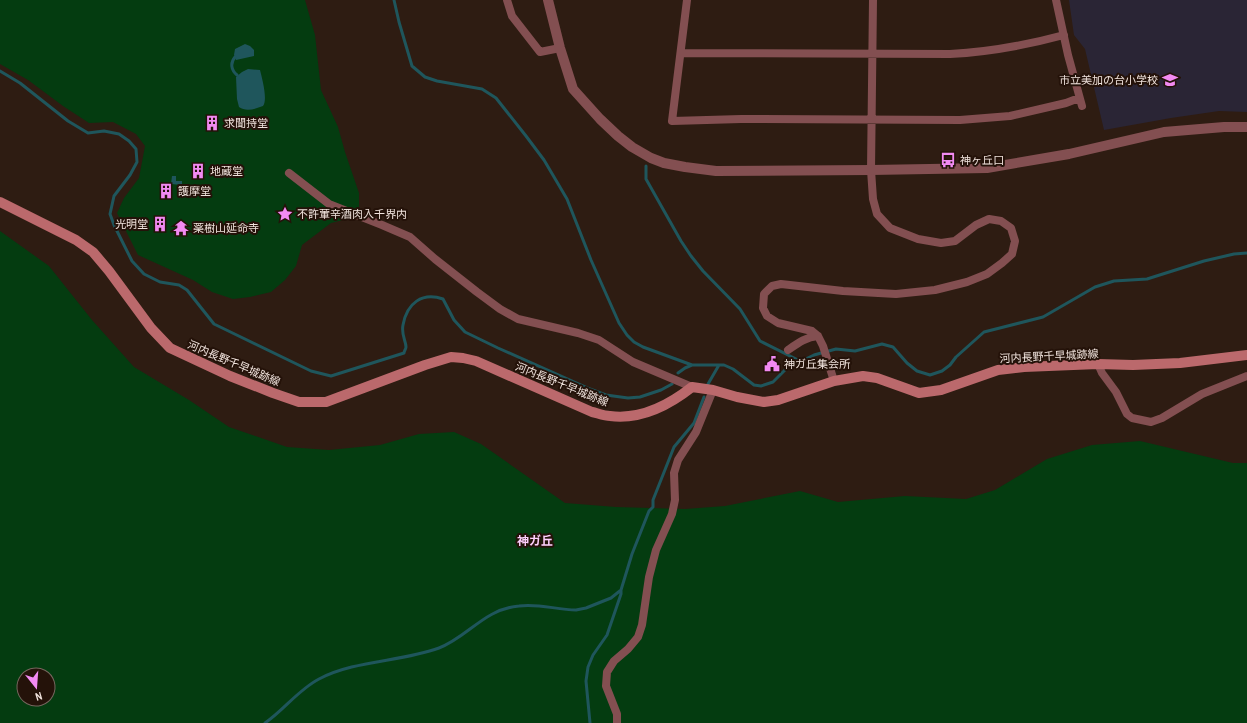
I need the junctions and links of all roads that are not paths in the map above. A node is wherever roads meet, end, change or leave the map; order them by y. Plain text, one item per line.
1 (507, 0) edge
2 (548, 0) edge
3 (687, 0) edge
4 (873, 0) edge
5 (1056, 0) edge
6 (1064, 35) junction
7 (560, 48) junction
8 (680, 54) junction
9 (872, 54) junction
10 (872, 120) junction
11 (1247, 127) edge
12 (872, 170) junction
13 (289, 173) dead end
14 (0, 202) edge
15 (818, 336) junction
16 (788, 350) dead end
17 (1247, 355) edge
18 (1098, 364) junction
19 (1247, 376) edge
20 (833, 378) junction
21 (692, 387) junction
22 (713, 390) junction
23 (617, 723) edge

1 - 7 street
2 - 7 street
3 - 8 street
4 - 9 street
5 - 6 street
6 - 9 street
6 - 10 street
7 - 12 street
8 - 9 street
8 - 10 street
9 - 10 street
10 - 12 street
11 - 12 street
12 - 15 street
13 - 21 street
14 - 21 main road, 河内長野千早城跡線
15 - 16 street
15 - 20 street
17 - 18 main road, 河内長野千早城跡線
18 - 19 street
18 - 20 main road, 河内長野千早城跡線
20 - 22 main road, 河内長野千早城跡線
21 - 22 main road, 河内長野千早城跡線
22 - 23 street

